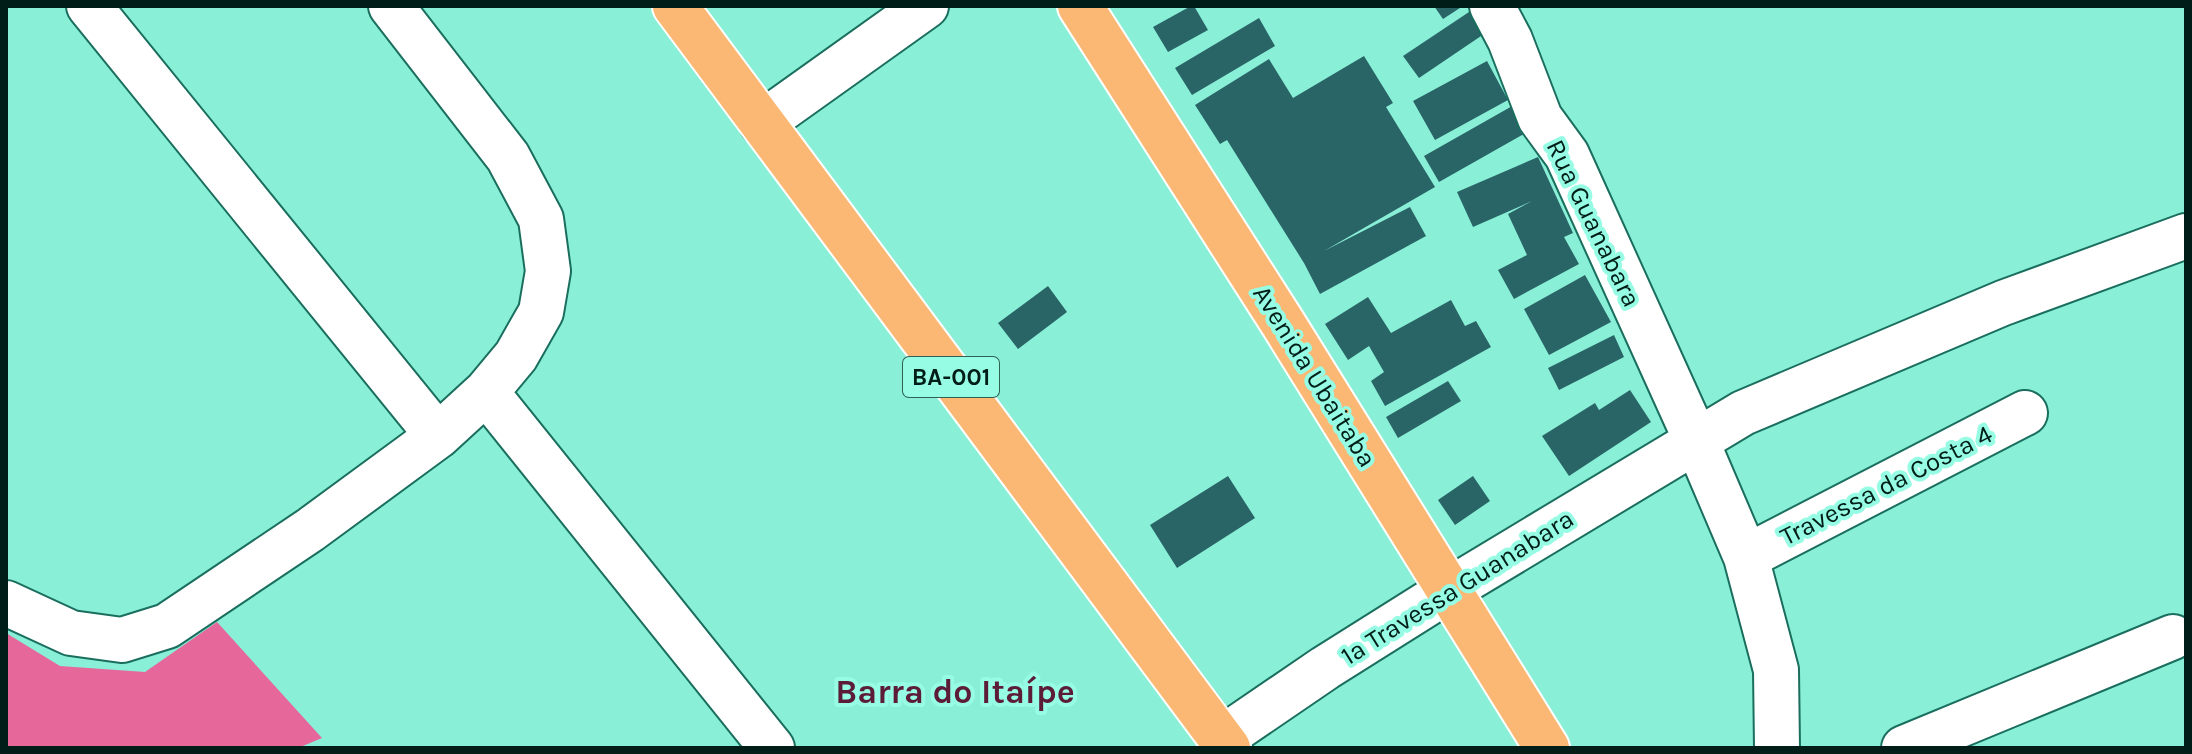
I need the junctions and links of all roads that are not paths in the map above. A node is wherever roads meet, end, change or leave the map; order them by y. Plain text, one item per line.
1 (89, 6) edge
2 (391, 6) edge
3 (675, 6) edge
4 (926, 6) edge
5 (1080, 6) edge
6 (1492, 6) edge
7 (762, 123) junction
8 (2186, 236) edge
9 (486, 392) junction
10 (2025, 413) dead end
11 (438, 436) junction
12 (1696, 440) junction
13 (1746, 557) junction
14 (1449, 590) junction
15 (6, 603) edge
16 (2173, 637) dead end
17 (1225, 744) edge
18 (772, 748) edge
19 (1547, 748) edge
20 (1777, 748) edge
21 (1904, 748) edge

1 - 11 street
2 - 9 street
3 - 7 main road, BA-001
4 - 7 street
5 - 14 main road, Avenida Ubaitaba
6 - 12 street, Rua Guanabara
7 - 17 main road, BA-001
8 - 12 street, 1ª Travessa Guanabara
9 - 11 street
9 - 18 street
10 - 13 street, Travessa da Costa 4
11 - 15 street
12 - 13 street, Rua Guanabara
12 - 14 street, 1ª Travessa Guanabara
13 - 20 street, Rua Guanabara
14 - 17 street, 1ª Travessa Guanabara
14 - 19 main road, Avenida Ubaitaba
16 - 21 street

